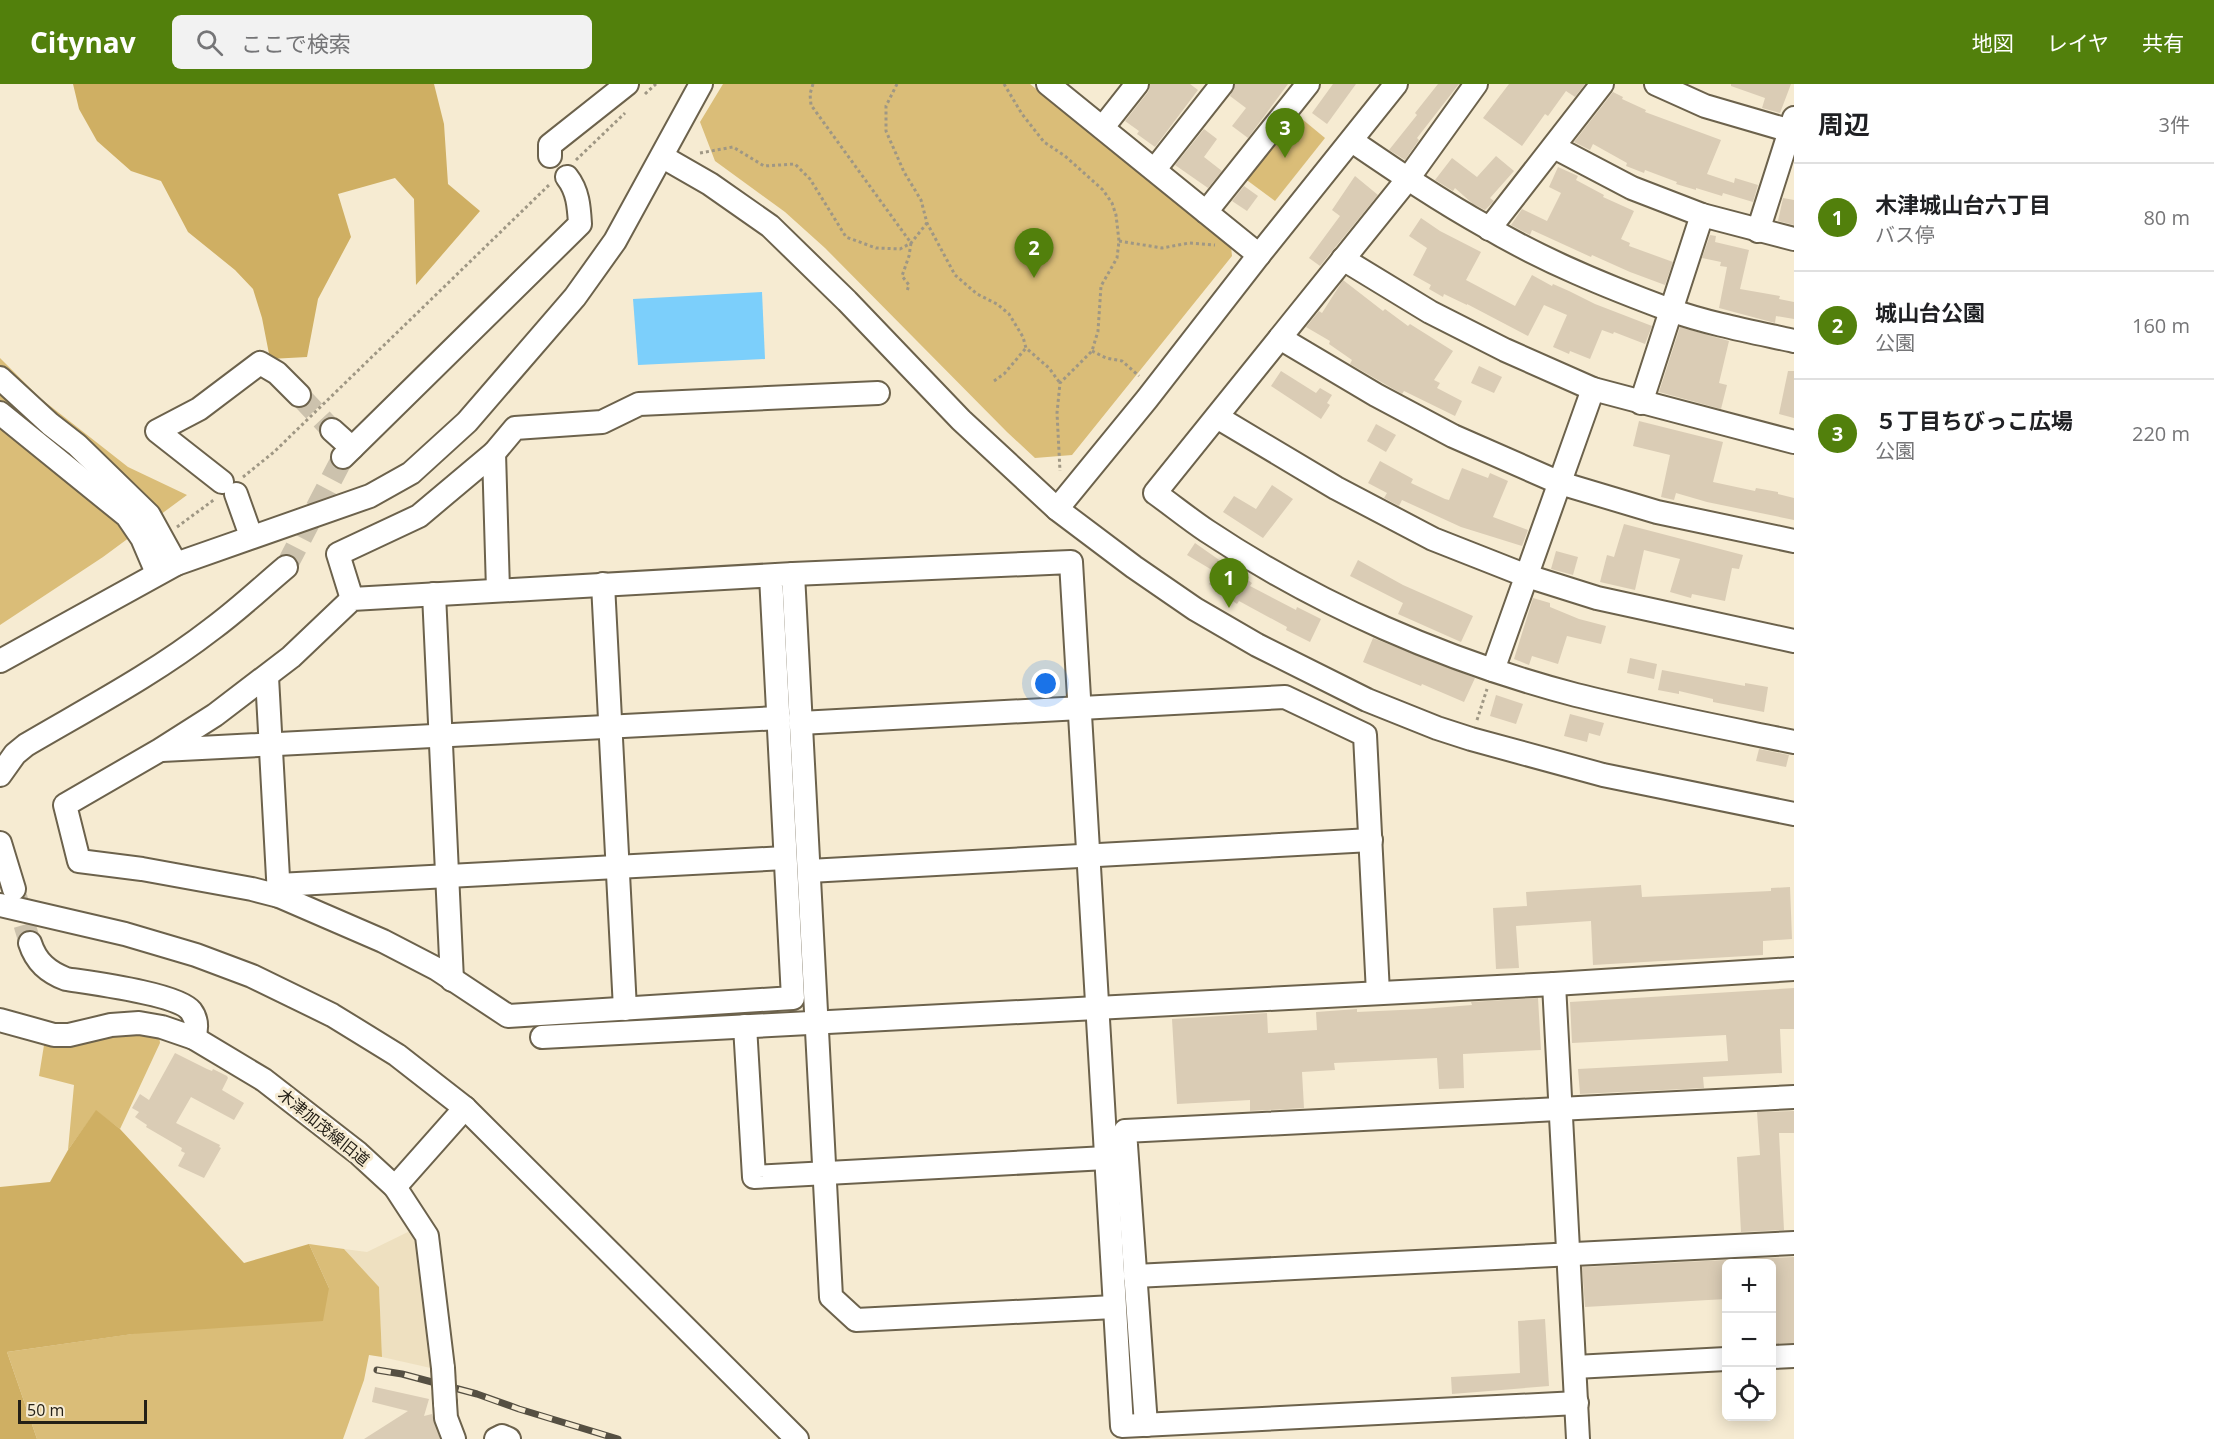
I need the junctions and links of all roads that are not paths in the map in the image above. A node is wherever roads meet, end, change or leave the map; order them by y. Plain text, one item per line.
1 (701, 84) edge
2 (1048, 84) edge
3 (1137, 84) edge
4 (1222, 84) edge
5 (1308, 84) edge
6 (1396, 84) edge
7 (1476, 84) edge
8 (1602, 84) edge
9 (1656, 84) edge
10 (633, 92) edge
11 (1103, 127) junction
12 (1793, 127) edge
13 (1352, 141) junction
14 (1554, 147) junction
15 (663, 157) junction
16 (1155, 169) junction
17 (1407, 180) junction
18 (1206, 213) junction
19 (1702, 215) junction
20 (1489, 229) junction
21 (1758, 231) junction
22 (1794, 240) edge
23 (1259, 255) junction
24 (1343, 259) junction
25 (1671, 310) junction
26 (1280, 338) junction
27 (1794, 340) edge
28 (0, 378) edge
29 (1593, 389) junction
30 (879, 393) dead end
31 (299, 395) tunnel mouth
32 (1641, 403) junction
33 (0, 413) edge
34 (1216, 417) junction
35 (332, 430) tunnel mouth
36 (1794, 442) edge
37 (494, 453) junction
38 (1560, 483) junction
39 (1057, 509) junction
40 (251, 536) junction
41 (153, 537) junction
42 (1794, 541) edge
43 (286, 567) tunnel mouth
44 (167, 568) junction
45 (782, 575) junction
46 (1527, 576) junction
47 (603, 584) junction
48 (498, 590) junction
49 (434, 594) junction
50 (352, 599) junction
51 (1794, 641) edge
52 (0, 661) edge
53 (1493, 670) junction
54 (267, 677) junction
55 (1081, 710) junction
56 (779, 718) junction
57 (801, 723) junction
58 (610, 726) junction
59 (441, 736) junction
60 (1794, 742) edge
61 (271, 744) junction
62 (160, 750) junction
63 (0, 775) edge
64 (1794, 814) edge
65 (1371, 840) junction
66 (0, 843) edge
67 (1090, 856) junction
68 (785, 858) junction
69 (618, 867) junction
70 (809, 871) junction
71 (448, 876) junction
72 (279, 891) junction
73 (7, 897) edge
74 (30, 944) tunnel mouth
75 (1794, 969) edge
76 (452, 980) junction
77 (1554, 984) junction
78 (1378, 993) junction
79 (1098, 1008) junction
80 (625, 1009) junction
81 (0, 1020) edge
82 (816, 1022) junction
83 (745, 1026) junction
84 (542, 1037) dead end
85 (194, 1038) junction
86 (1794, 1097) edge
87 (465, 1108) junction
88 (1562, 1109) junction
89 (1106, 1158) junction
90 (825, 1173) junction
91 (395, 1187) junction
92 (1794, 1243) edge
93 (1569, 1255) junction
94 (1135, 1276) junction
95 (1114, 1307) junction
96 (1794, 1356) edge
97 (1776, 1357) edge
98 (1722, 1359) edge
99 (1575, 1367) junction
100 (1577, 1403) junction
101 (1146, 1425) junction
102 (454, 1439) edge
103 (496, 1439) edge
104 (509, 1439) edge
105 (797, 1439) edge
106 (1578, 1439) edge

1 - 15 street
2 - 11 street
3 - 11 street
4 - 16 street
5 - 18 street
6 - 13 street
7 - 17 street
8 - 14 street
9 - 12 street
10 - 35 street
11 - 16 street
12 - 21 street
13 - 17 street
13 - 23 street
14 - 19 street
14 - 20 street
15 - 39 street
15 - 40 street
16 - 18 street
17 - 20 street
17 - 24 street
18 - 23 street
19 - 21 street
19 - 25 street
20 - 25 street
21 - 22 street
23 - 39 street
24 - 26 street
24 - 29 street
25 - 27 street
25 - 32 street
26 - 34 street
26 - 38 street
28 - 41 street
29 - 32 street
29 - 38 street
30 - 37 street
31 - 40 street
32 - 36 street
33 - 41 street
34 - 46 street
34 - 53 street
37 - 48 street
37 - 50 street
38 - 42 street
38 - 46 street
39 - 64 street
40 - 44 street
41 - 44 street
43 - 63 street
44 - 52 street
45 - 47 street
45 - 55 street
45 - 56 street
45 - 57 street
46 - 51 street
46 - 53 street
47 - 48 street
47 - 58 street
48 - 49 street
49 - 50 street
49 - 59 street
50 - 54 street
53 - 60 street
54 - 61 street
54 - 62 street
55 - 57 street
55 - 65 street
55 - 67 street
56 - 58 street
56 - 68 street
57 - 70 street
58 - 59 street
58 - 69 street
59 - 61 street
59 - 71 street
61 - 62 street
61 - 72 street
62 - 72 street
65 - 67 street
65 - 78 street
66 - 73 street
67 - 70 street
67 - 79 street
68 - 69 street
68 - 80 street
69 - 71 street
69 - 80 street
70 - 82 street
71 - 72 street
71 - 76 street
72 - 76 street
73 - 87 street
74 - 85 street
75 - 77 street
76 - 80 street
77 - 78 street
77 - 88 street
78 - 79 street
79 - 82 street
79 - 89 street
81 - 85 street, 木津加茂線旧道
82 - 83 street
82 - 90 street
83 - 84 street
83 - 90 street
85 - 91 street, 木津加茂線旧道
86 - 88 street
87 - 91 street
87 - 105 street
88 - 93 street
88 - 94 street
89 - 90 street
89 - 95 street
90 - 95 street
91 - 102 street, 木津加茂線旧道, bridge
92 - 93 street
93 - 94 street
93 - 99 street
94 - 101 street
95 - 101 street
96 - 97 street
98 - 99 street
99 - 100 street
100 - 101 street
100 - 106 street
103 - 104 street

